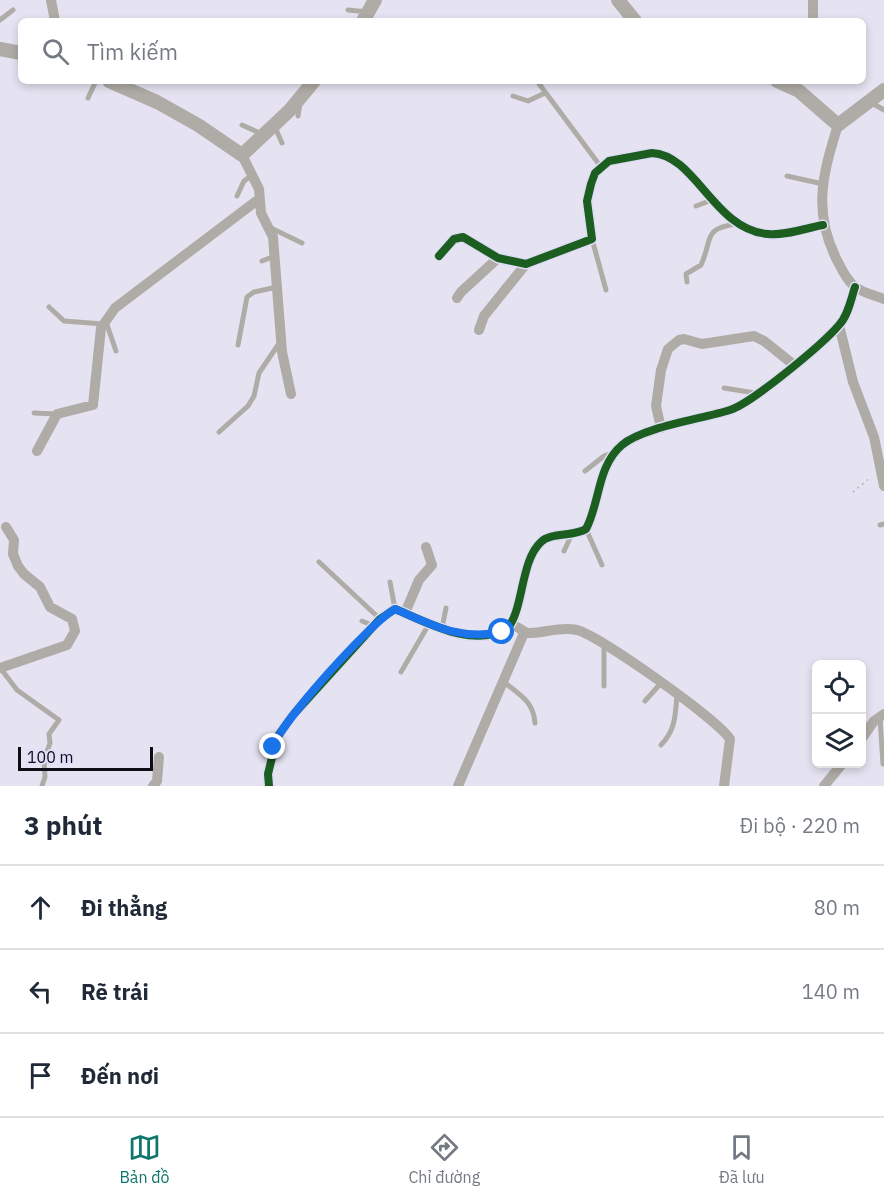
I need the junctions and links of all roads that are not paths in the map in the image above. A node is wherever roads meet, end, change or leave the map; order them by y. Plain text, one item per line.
1 (51, 0) edge
2 (618, 0) edge
3 (813, 0) edge
4 (13, 10) dead end
5 (348, 10) dead end
6 (368, 11) edge
7 (54, 18) edge
8 (633, 18) edge
9 (813, 18) edge
10 (0, 21) edge
11 (0, 49) edge
12 (18, 52) edge
13 (95, 84) edge
14 (116, 84) edge
15 (311, 84) edge
16 (539, 84) edge
17 (796, 84) edge
18 (884, 90) edge
19 (545, 93) junction
20 (513, 96) dead end
21 (88, 98) dead end
22 (298, 100) junction
23 (870, 101) junction
24 (884, 110) edge
25 (298, 116) dead end
26 (242, 125) dead end
27 (274, 125) junction
28 (838, 125) junction
29 (263, 135) junction
30 (282, 143) dead end
31 (242, 156) junction
32 (601, 167) junction
33 (252, 175) junction
34 (787, 176) dead end
35 (823, 184) junction
36 (237, 196) dead end
37 (259, 200) junction
38 (712, 200) junction
39 (696, 206) dead end
40 (739, 224) junction
41 (823, 225) junction
42 (270, 228) junction
43 (592, 239) junction
44 (302, 243) dead end
45 (275, 256) junction
46 (439, 256) dead end
47 (498, 258) junction
48 (262, 261) dead end
49 (526, 264) junction
50 (687, 282) dead end
51 (278, 286) junction
52 (855, 287) junction
53 (606, 290) dead end
54 (457, 298) dead end
55 (884, 298) edge
56 (49, 307) dead end
57 (104, 322) junction
58 (839, 326) junction
59 (479, 330) dead end
60 (282, 339) junction
61 (238, 345) dead end
62 (116, 351) dead end
63 (794, 365) junction
64 (724, 388) dead end
65 (291, 394) dead end
66 (757, 394) junction
67 (34, 413) dead end
68 (57, 414) junction
69 (661, 428) junction
70 (219, 432) dead end
71 (37, 451) dead end
72 (615, 452) junction
73 (585, 471) dead end
74 (884, 486) edge
75 (6, 527) dead end
76 (586, 529) junction
77 (572, 534) junction
78 (426, 547) dead end
79 (564, 551) dead end
80 (319, 561) dead end
81 (602, 565) dead end
82 (390, 582) dead end
83 (446, 608) dead end
84 (400, 611) junction
85 (362, 621) dead end
86 (377, 623) junction
87 (429, 624) junction
88 (512, 624) junction
89 (442, 628) junction
90 (524, 633) junction
91 (604, 644) junction
92 (0, 668) edge
93 (401, 672) dead end
94 (503, 681) junction
95 (661, 684) junction
96 (604, 686) dead end
97 (677, 694) junction
98 (645, 701) dead end
99 (882, 716) edge
100 (535, 723) dead end
101 (866, 733) edge
102 (661, 745) dead end
103 (159, 757) dead end
104 (883, 764) edge
105 (839, 768) edge
106 (42, 786) edge
107 (153, 786) edge
108 (269, 786) edge
109 (458, 786) edge
110 (724, 786) edge
111 (824, 786) edge

1 - 7 street
2 - 8 street
3 - 9 street
4 - 10 lane
5 - 6 lane
11 - 12 street
13 - 21 lane
14 - 31 street
15 - 22 street
16 - 19 lane
17 - 28 street
18 - 23 street
19 - 20 lane
19 - 32 lane
22 - 25 lane
22 - 27 street
23 - 24 lane
23 - 28 street
26 - 29 lane
27 - 29 street
27 - 30 lane
28 - 35 street
29 - 31 street
31 - 33 street
32 - 38 street
32 - 43 street
33 - 36 lane
33 - 37 street
34 - 35 lane
35 - 41 street
37 - 42 street
37 - 57 street
38 - 39 lane
38 - 40 street
40 - 41 street
40 - 50 lane
41 - 52 street
42 - 44 lane
42 - 45 street
43 - 49 street
43 - 53 lane
45 - 48 lane
45 - 51 street
46 - 47 street
47 - 49 street
47 - 54 street
49 - 59 street
51 - 60 street
51 - 61 lane
52 - 55 street
52 - 58 street
56 - 57 lane
57 - 62 lane
57 - 68 street
58 - 63 street
58 - 74 street
60 - 65 street
60 - 70 lane
63 - 66 street
63 - 69 street
64 - 66 lane
66 - 69 street
67 - 68 lane
68 - 71 street
69 - 72 street
72 - 73 lane
72 - 76 street
75 - 92 street
76 - 77 street
76 - 81 lane
77 - 79 lane
77 - 88 street
78 - 84 street
80 - 86 lane
82 - 84 lane
83 - 89 lane
84 - 86 street
84 - 87 street
85 - 86 lane
86 - 108 street
87 - 89 street
87 - 93 lane
88 - 89 street
88 - 90 street
90 - 91 street
90 - 94 street
91 - 95 street
91 - 96 lane
92 - 106 lane
94 - 100 lane
94 - 109 street
95 - 97 street
95 - 98 lane
97 - 102 lane
97 - 110 street
99 - 101 street
99 - 104 lane
103 - 107 street
105 - 111 street

